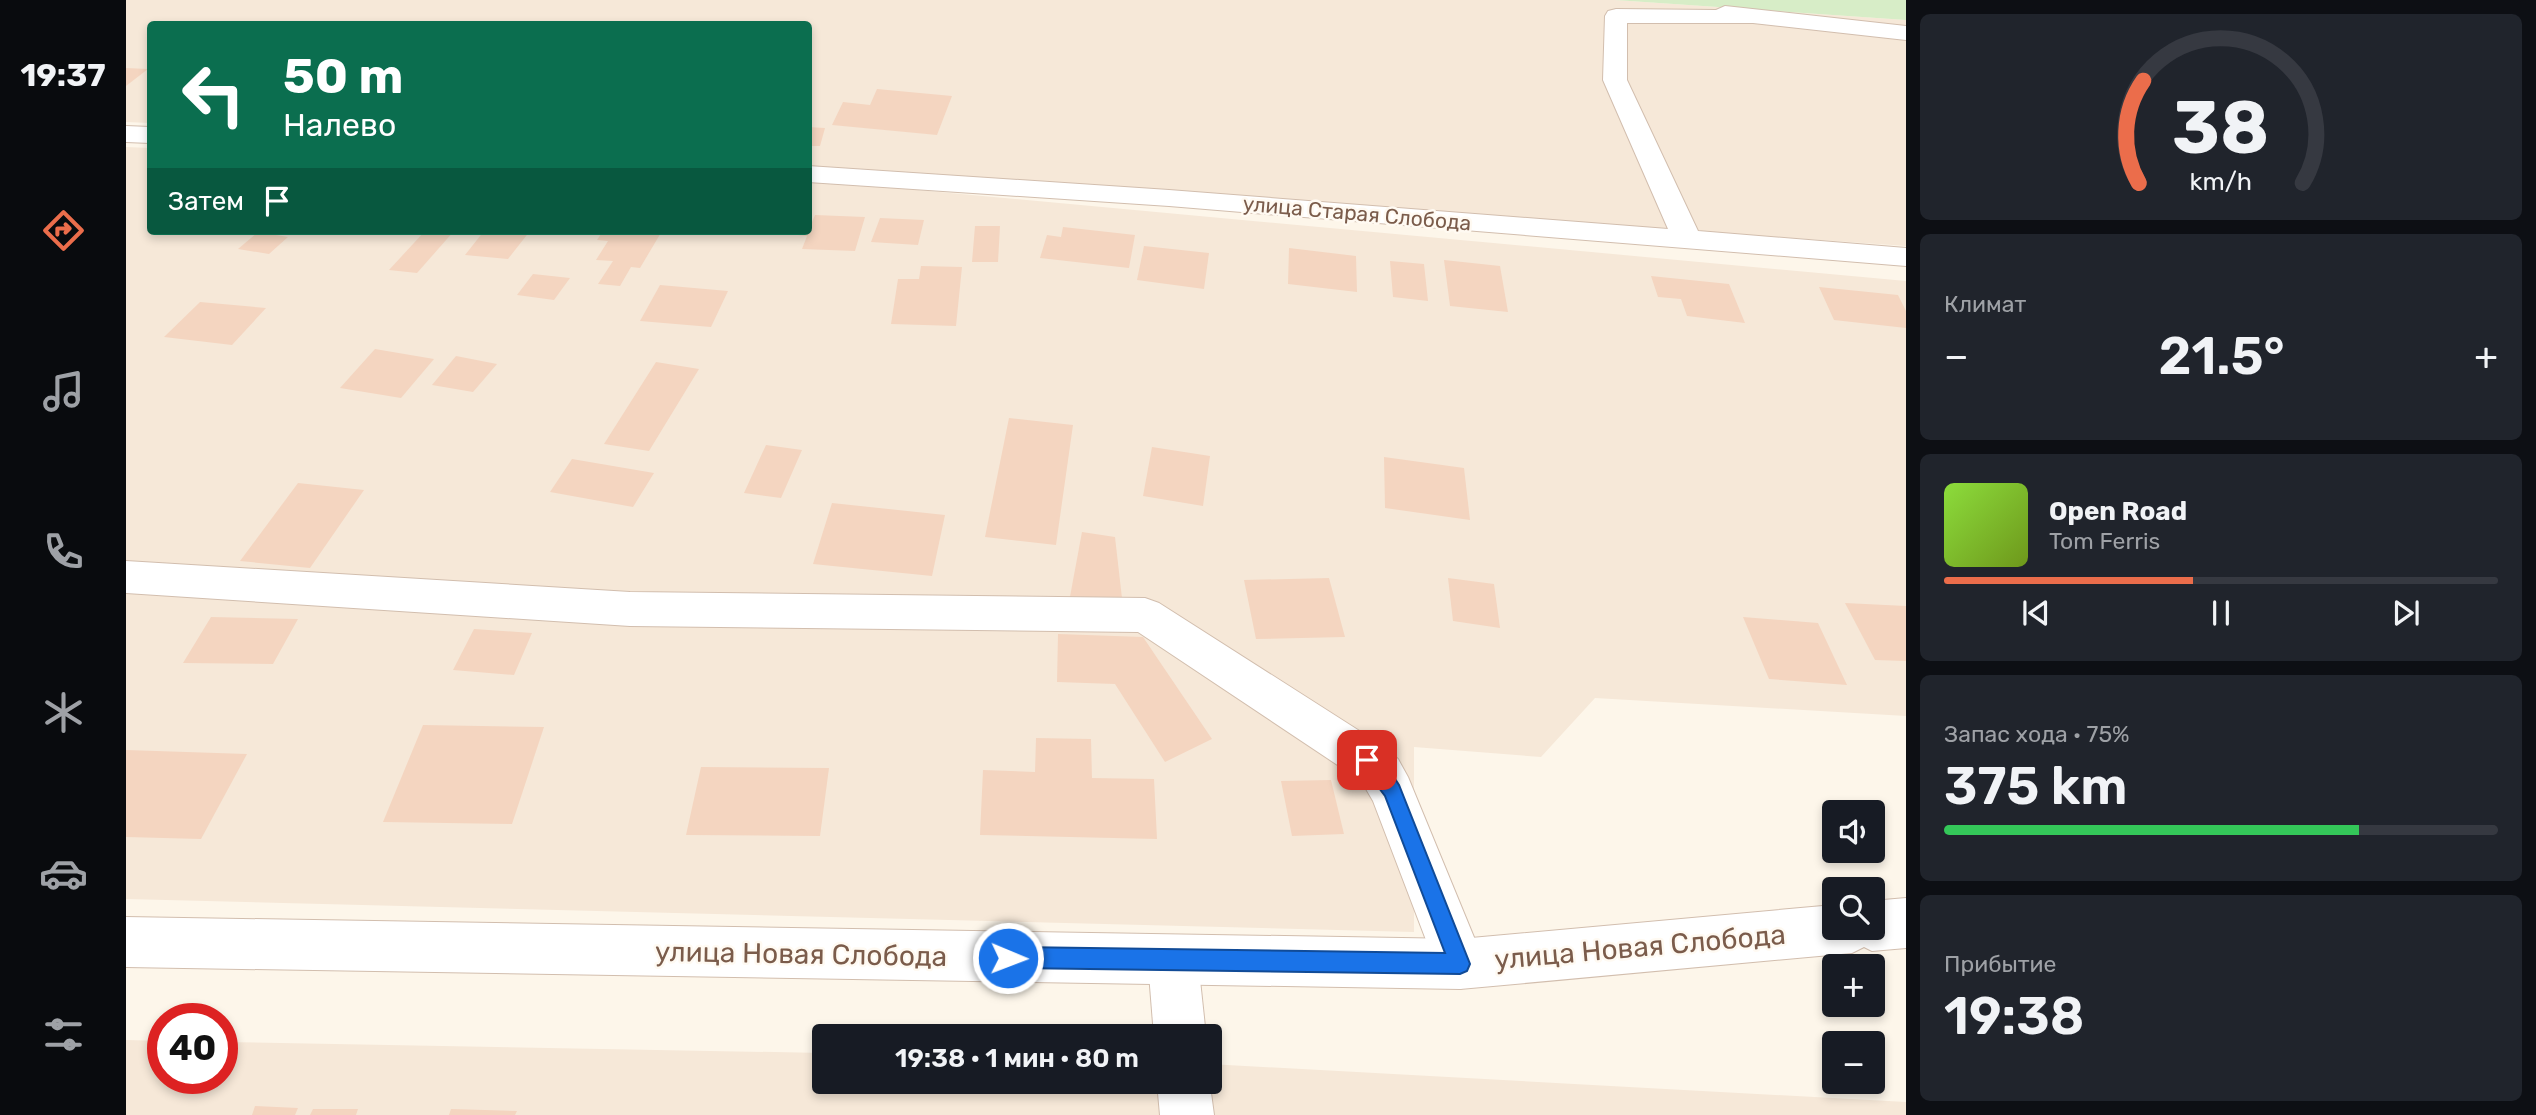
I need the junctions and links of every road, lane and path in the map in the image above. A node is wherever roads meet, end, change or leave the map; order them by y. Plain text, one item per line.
1 (1654, 0) edge
2 (1749, 17) junction
3 (1906, 33) edge
4 (126, 134) edge
5 (147, 135) edge
6 (812, 174) edge
7 (1688, 239) junction
8 (1906, 257) edge
9 (126, 577) edge
10 (1906, 923) edge
11 (1885, 925) edge
12 (1822, 931) edge
13 (126, 942) edge
14 (1173, 961) junction
15 (1460, 964) junction
16 (1179, 1024) edge
17 (1185, 1094) edge
18 (1187, 1115) edge

1 - 2 street
2 - 3 street
2 - 7 street
4 - 5 street
6 - 7 street, улица Старая Слобода
7 - 8 street, улица Старая Слобода
9 - 15 street
10 - 11 street
12 - 15 street, улица Новая Слобода
13 - 14 street, улица Новая Слобода
14 - 15 street, улица Новая Слобода
14 - 16 street
17 - 18 street

